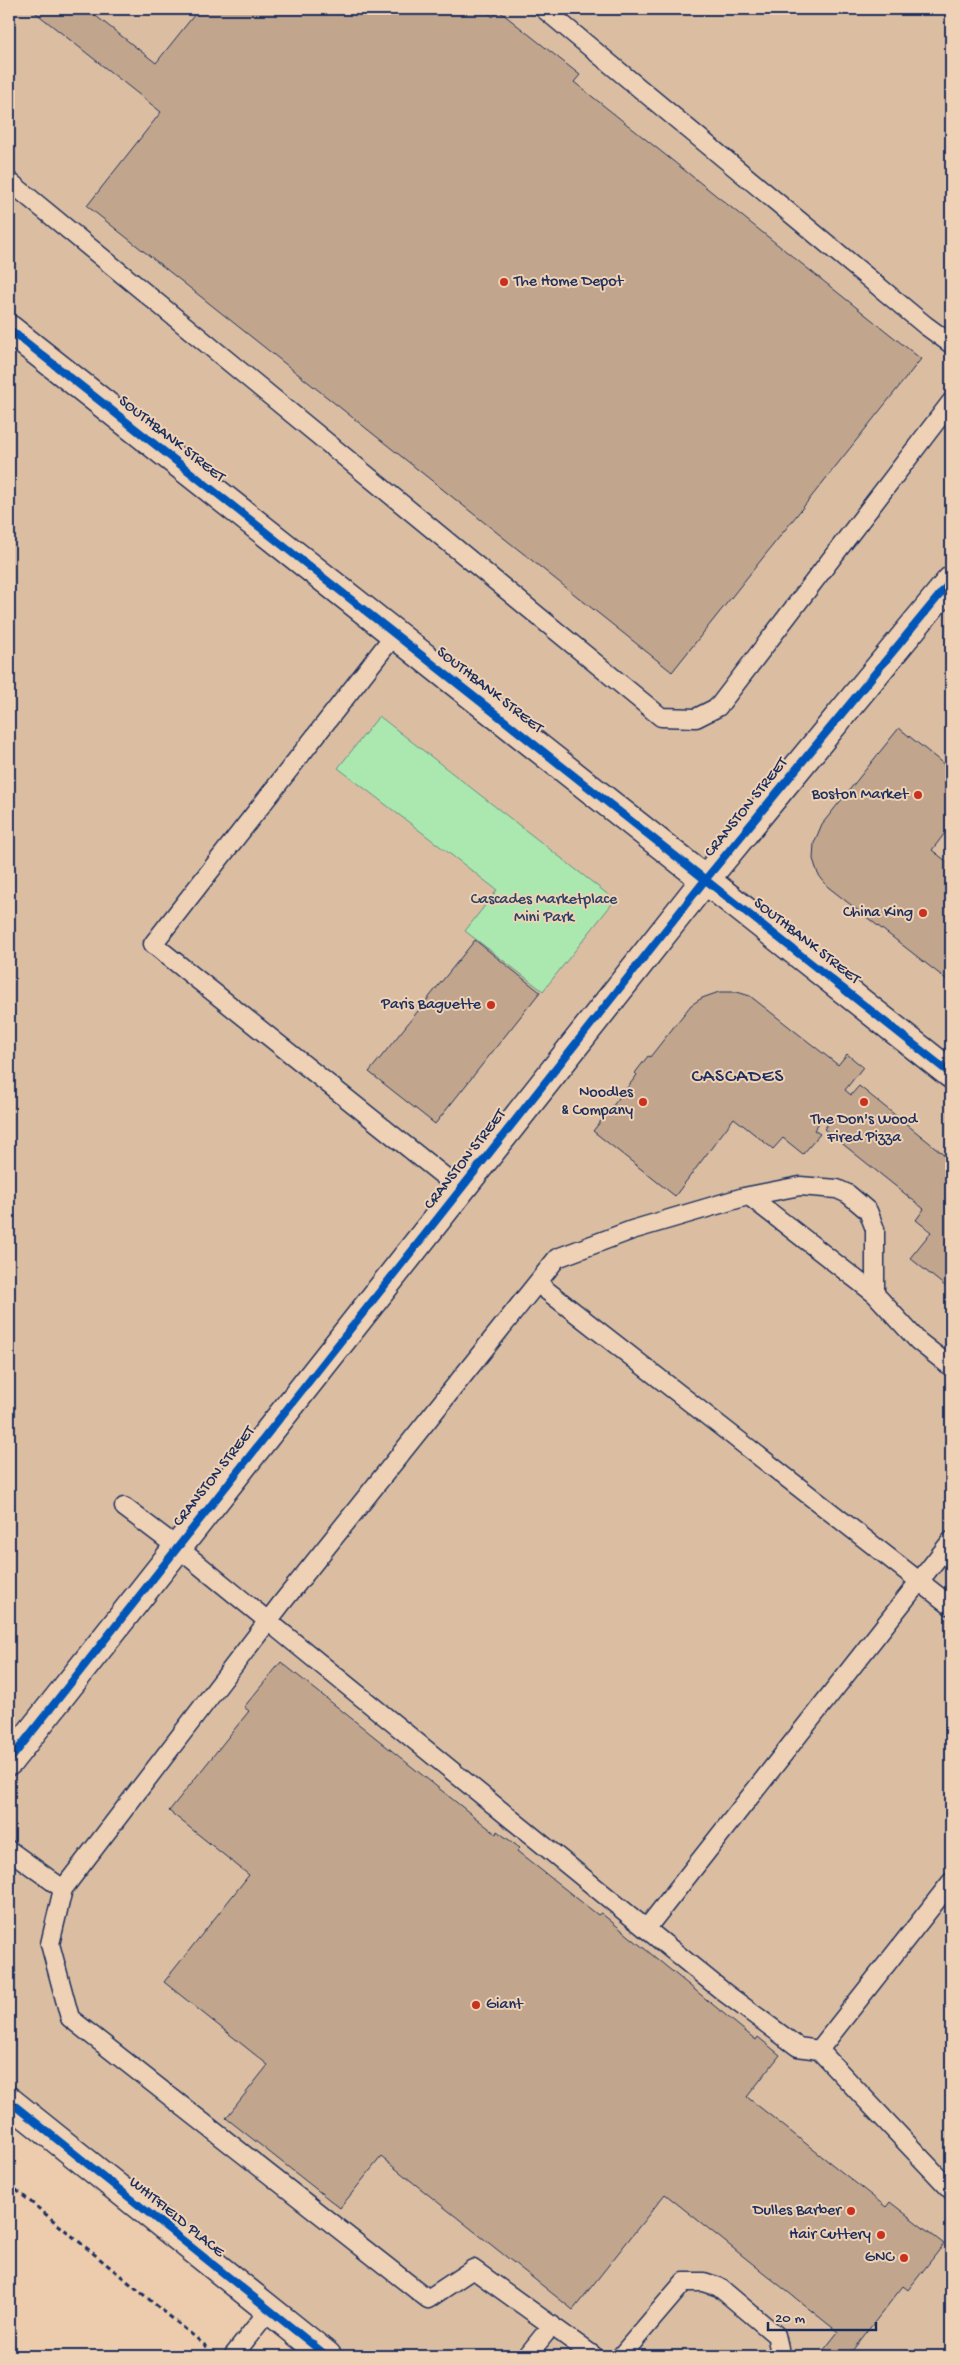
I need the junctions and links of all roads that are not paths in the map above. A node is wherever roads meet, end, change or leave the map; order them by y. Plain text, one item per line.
1 (544, 9) edge
2 (9, 181) edge
3 (9, 329) edge
4 (951, 344) edge
5 (951, 402) edge
6 (951, 581) edge
7 (394, 634) junction
8 (705, 880) junction
9 (951, 1074) edge
10 (460, 1189) junction
11 (749, 1196) junction
12 (537, 1283) junction
13 (874, 1294) junction
14 (951, 1367) edge
15 (124, 1507) dead end
16 (951, 1541) edge
17 (177, 1547) junction
18 (919, 1581) junction
19 (951, 1606) edge
20 (267, 1622) junction
21 (9, 1761) edge
22 (9, 1850) edge
23 (951, 1882) edge
24 (63, 1889) junction
25 (646, 1929) junction
26 (819, 2050) junction
27 (9, 2101) edge
28 (951, 2190) edge
29 (269, 2310) junction
30 (552, 2326) junction
31 (233, 2356) edge
32 (327, 2356) edge
33 (527, 2356) edge
34 (594, 2356) edge
35 (621, 2356) edge
36 (776, 2356) edge

1 - 4 lane
2 - 5 lane
3 - 7 street, SOUTHBANK STREET
6 - 8 street, CRANSTON STREET
7 - 8 street, SOUTHBANK STREET
7 - 10 lane
8 - 9 street, SOUTHBANK STREET
8 - 10 street, CRANSTON STREET
10 - 17 street, CRANSTON STREET
11 - 12 lane
11 - 13 lane
11 - 13 lane
12 - 18 lane
12 - 20 lane
13 - 14 lane
15 - 17 lane
16 - 18 lane
17 - 20 lane
17 - 21 street, CRANSTON STREET
18 - 19 lane
18 - 25 lane
20 - 24 lane
20 - 25 lane
22 - 24 lane
23 - 26 lane
24 - 30 lane
25 - 26 lane
26 - 28 lane
27 - 29 street, WHITFIELD PLACE
29 - 31 lane
29 - 32 street, WHITFIELD PLACE
30 - 33 lane
30 - 34 lane
35 - 36 lane

